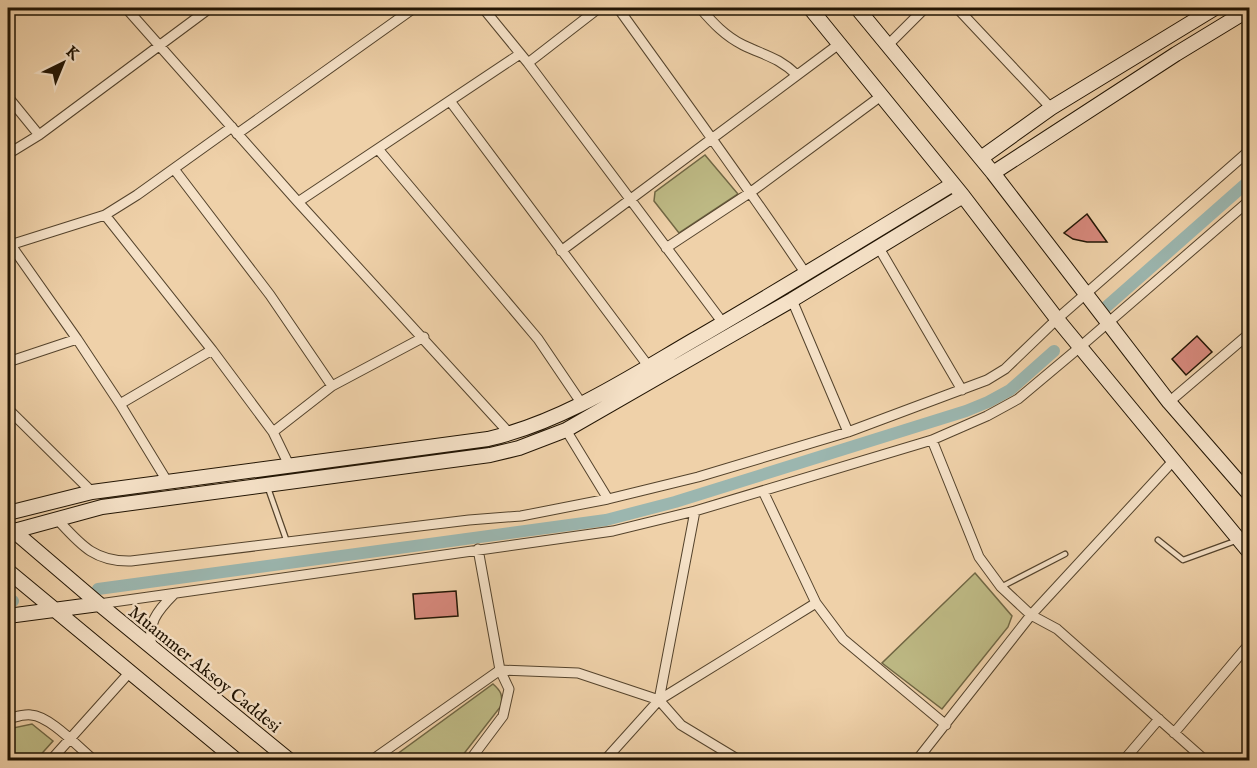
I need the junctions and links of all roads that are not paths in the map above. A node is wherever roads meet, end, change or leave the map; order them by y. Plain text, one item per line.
1 (126, 8) edge
2 (210, 8) edge
3 (414, 8) edge
4 (483, 8) edge
5 (599, 8) edge
6 (618, 8) edge
7 (700, 8) edge
8 (810, 8) edge
9 (857, 8) edge
10 (925, 8) edge
11 (957, 8) edge
12 (1215, 8) edge
13 (1250, 9) edge
14 (839, 44) junction
15 (159, 45) junction
16 (888, 45) junction
17 (520, 54) junction
18 (528, 63) junction
19 (797, 75) junction
20 (881, 96) junction
21 (8, 97) edge
22 (450, 101) junction
23 (1052, 108) junction
24 (234, 131) junction
25 (39, 135) junction
26 (711, 140) junction
27 (378, 149) junction
28 (1250, 150) edge
29 (8, 154) edge
30 (981, 158) junction
31 (174, 169) junction
32 (993, 173) junction
33 (953, 184) junction
34 (751, 192) junction
35 (963, 196) junction
36 (1250, 200) edge
37 (631, 201) junction
38 (297, 202) junction
39 (105, 215) junction
40 (9, 243) edge
41 (666, 248) junction
42 (879, 248) junction
43 (561, 251) junction
44 (806, 274) junction
45 (1085, 295) junction
46 (792, 300) junction
47 (1057, 320) junction
48 (723, 323) junction
49 (1107, 324) junction
50 (1249, 335) edge
51 (424, 337) junction
52 (77, 339) junction
53 (1080, 348) junction
54 (212, 350) junction
55 (8, 362) edge
56 (649, 367) junction
57 (332, 386) junction
58 (962, 390) junction
59 (1169, 402) junction
60 (120, 404) junction
61 (582, 404) junction
62 (8, 409) edge
63 (566, 430) junction
64 (273, 432) junction
65 (848, 432) junction
66 (510, 434) junction
67 (932, 440) junction
68 (1174, 460) junction
69 (289, 465) junction
70 (167, 481) junction
71 (267, 485) junction
72 (763, 491) junction
73 (92, 492) junction
74 (1250, 495) edge
75 (608, 499) junction
76 (695, 512) junction
77 (8, 513) edge
78 (57, 519) junction
79 (11, 528) edge
80 (1158, 540) dead end
81 (1239, 540) junction
82 (287, 542) junction
83 (478, 549) junction
84 (1250, 553) edge
85 (1065, 554) dead end
86 (8, 571) edge
87 (1001, 587) junction
88 (174, 594) junction
89 (816, 603) junction
90 (99, 604) junction
91 (52, 610) junction
92 (1031, 615) junction
93 (8, 616) edge
94 (1250, 643) edge
95 (153, 649) junction
96 (500, 670) junction
97 (129, 673) junction
98 (659, 700) junction
99 (8, 719) edge
100 (1159, 719) junction
101 (946, 724) junction
102 (1174, 733) junction
103 (71, 741) junction
104 (51, 760) edge
105 (94, 760) edge
106 (236, 760) edge
107 (289, 760) edge
108 (372, 760) edge
109 (470, 760) edge
110 (605, 760) edge
111 (739, 760) edge
112 (917, 760) edge
113 (1124, 760) edge
114 (1205, 760) edge

1 - 15 street
2 - 15 street
3 - 24 street
4 - 17 street
5 - 18 street
6 - 26 street
7 - 19 street
8 - 14 street
9 - 16 street
10 - 16 street
11 - 23 street
12 - 23 street
13 - 32 street
14 - 19 street
14 - 20 street
15 - 24 street
15 - 25 street
16 - 30 street
17 - 18 street
17 - 22 street
18 - 37 street
19 - 26 street
20 - 33 street
20 - 34 street
21 - 25 street
22 - 27 street
22 - 43 street
23 - 30 street
24 - 31 street
24 - 38 street
25 - 29 street
26 - 34 street
26 - 37 street
27 - 38 street
27 - 61 street
28 - 45 street
30 - 32 street
31 - 39 street
31 - 57 street
32 - 45 street
33 - 35 street
33 - 44 street
34 - 41 street
34 - 44 street
35 - 42 street
35 - 47 street
36 - 49 street
37 - 41 street
37 - 43 street
38 - 51 street
39 - 40 street
39 - 54 street
40 - 52 street
41 - 48 street
42 - 46 street
42 - 58 street
43 - 56 street
44 - 48 street
45 - 47 street
45 - 49 street
46 - 63 street
46 - 65 street
47 - 53 street
47 - 58 street
48 - 56 street
49 - 53 street
49 - 59 street
50 - 59 street
51 - 57 street
51 - 66 street
52 - 55 street
52 - 60 street
53 - 67 street
53 - 68 street
54 - 60 street
54 - 64 street
56 - 61 street
57 - 64 street
58 - 65 street
59 - 74 street
60 - 70 street
61 - 66 street
62 - 73 street
63 - 71 street
63 - 75 street
64 - 69 street
65 - 75 street
66 - 69 street
67 - 72 street
67 - 87 street
68 - 81 street
68 - 92 street
69 - 70 street
70 - 73 street
71 - 78 street
71 - 82 lane
72 - 76 street
72 - 89 street
73 - 77 street
75 - 82 street
76 - 83 street
76 - 98 street
78 - 79 street
78 - 82 street
79 - 90 street, Muammer Aksoy Caddesi
80 - 81 lane
81 - 84 street
83 - 88 street
83 - 96 street
85 - 87 lane
86 - 91 street
87 - 92 street
88 - 90 street
88 - 95 street
89 - 98 street
89 - 101 street
90 - 91 street
90 - 95 street, Muammer Aksoy Caddesi
91 - 93 street
91 - 97 street
92 - 100 street
92 - 101 street
94 - 102 street
95 - 107 street, Muammer Aksoy Caddesi
96 - 98 street
96 - 108 street
96 - 109 street
97 - 103 street
97 - 106 street
98 - 110 street
98 - 111 street
99 - 103 street
100 - 102 street
100 - 113 street
101 - 112 street
102 - 114 street
103 - 104 street
103 - 105 street

